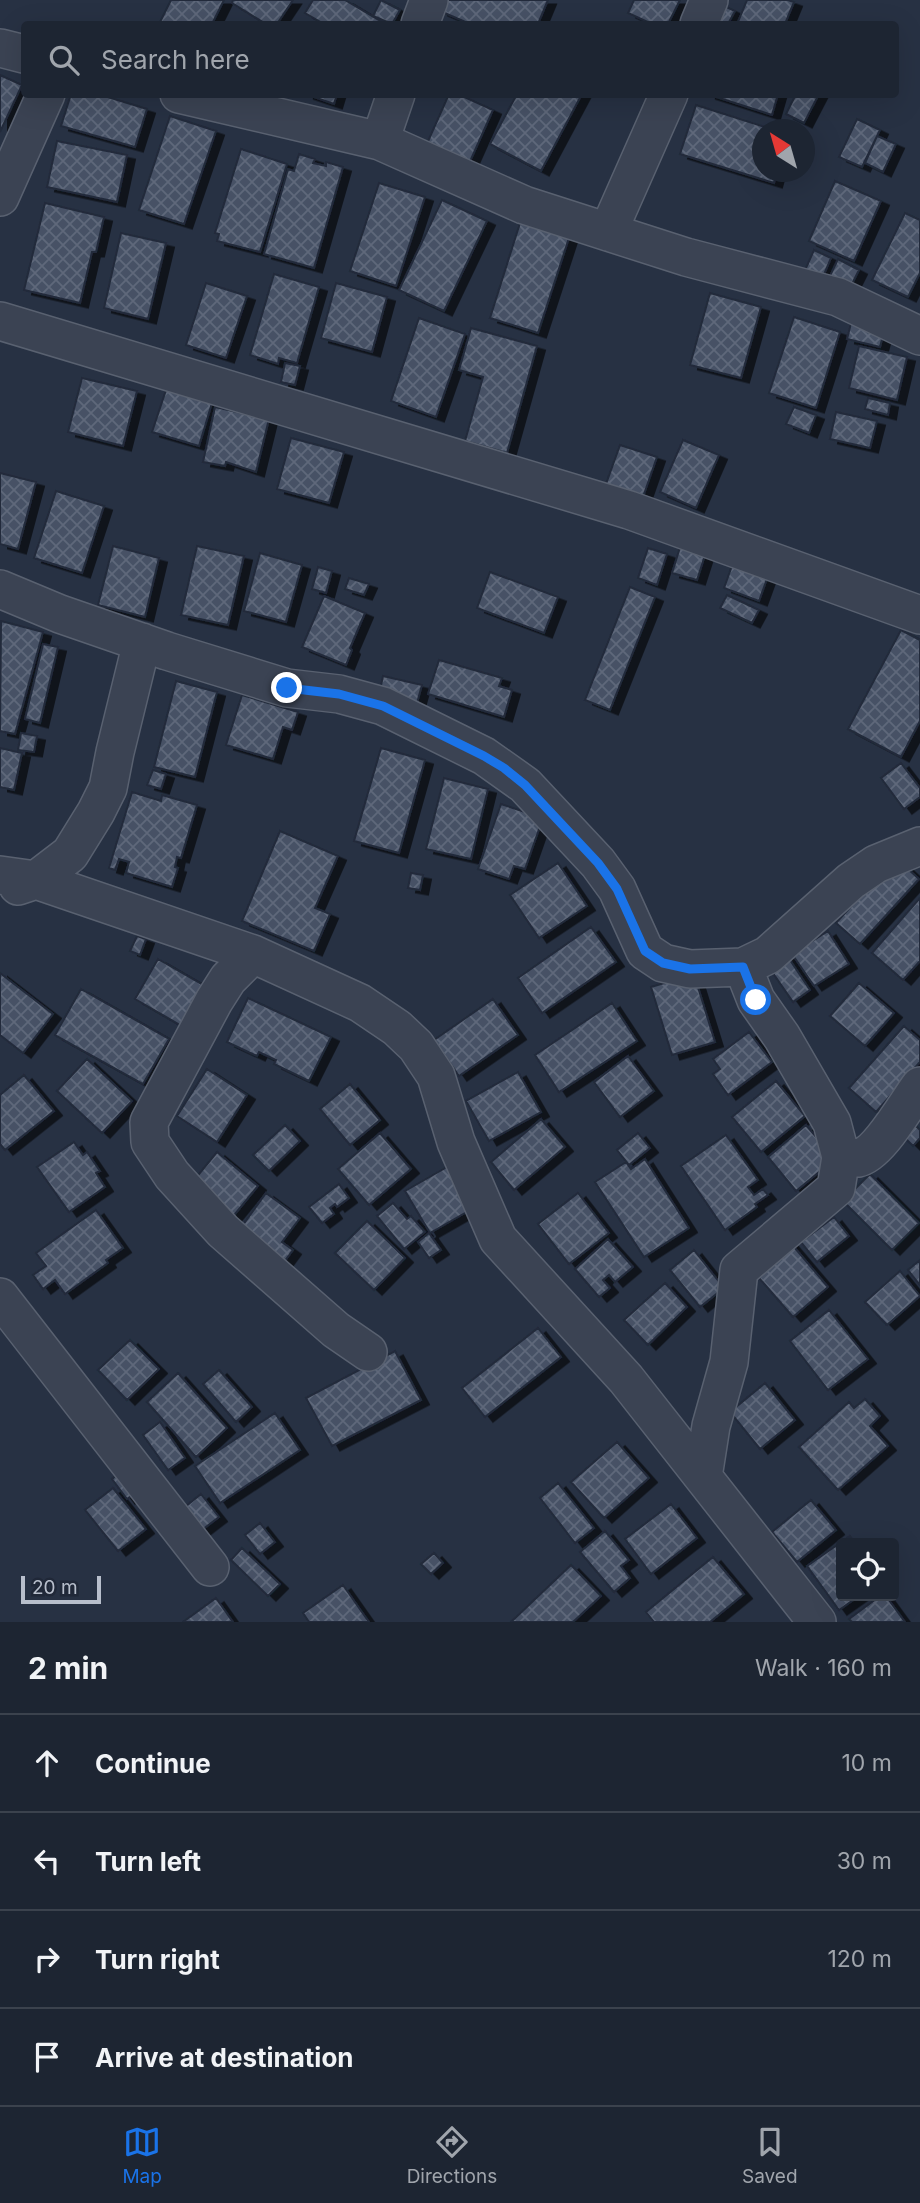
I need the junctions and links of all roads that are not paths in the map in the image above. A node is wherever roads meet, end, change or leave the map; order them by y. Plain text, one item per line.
1 (429, 0) edge
2 (709, 0) edge
3 (422, 21) edge
4 (700, 21) edge
5 (0, 48) edge
6 (21, 53) edge
7 (44, 98) edge
8 (196, 98) edge
9 (395, 98) edge
10 (667, 98) edge
11 (380, 141) junction
12 (0, 197) edge
13 (608, 232) junction
14 (0, 321) edge
15 (920, 336) edge
16 (0, 589) edge
17 (920, 615) edge
18 (142, 642) junction
19 (920, 846) edge
20 (0, 875) edge
21 (36, 880) junction
22 (0, 892) edge
23 (253, 954) junction
24 (743, 967) junction
25 (920, 1086) edge
26 (841, 1157) junction
27 (0, 1297) edge
28 (368, 1352) dead end
29 (703, 1477) junction
30 (210, 1567) dead end
31 (817, 1622) edge

1 - 3 street
2 - 4 street
5 - 6 street
7 - 12 street
8 - 11 street
9 - 11 street
10 - 13 street
11 - 13 street
13 - 15 street
14 - 17 street
16 - 18 street
18 - 21 street
18 - 24 street
19 - 24 street
20 - 21 street
21 - 22 street
21 - 23 street
23 - 28 street
23 - 29 street
24 - 26 street
25 - 26 street
26 - 29 street
27 - 30 street
29 - 31 street

